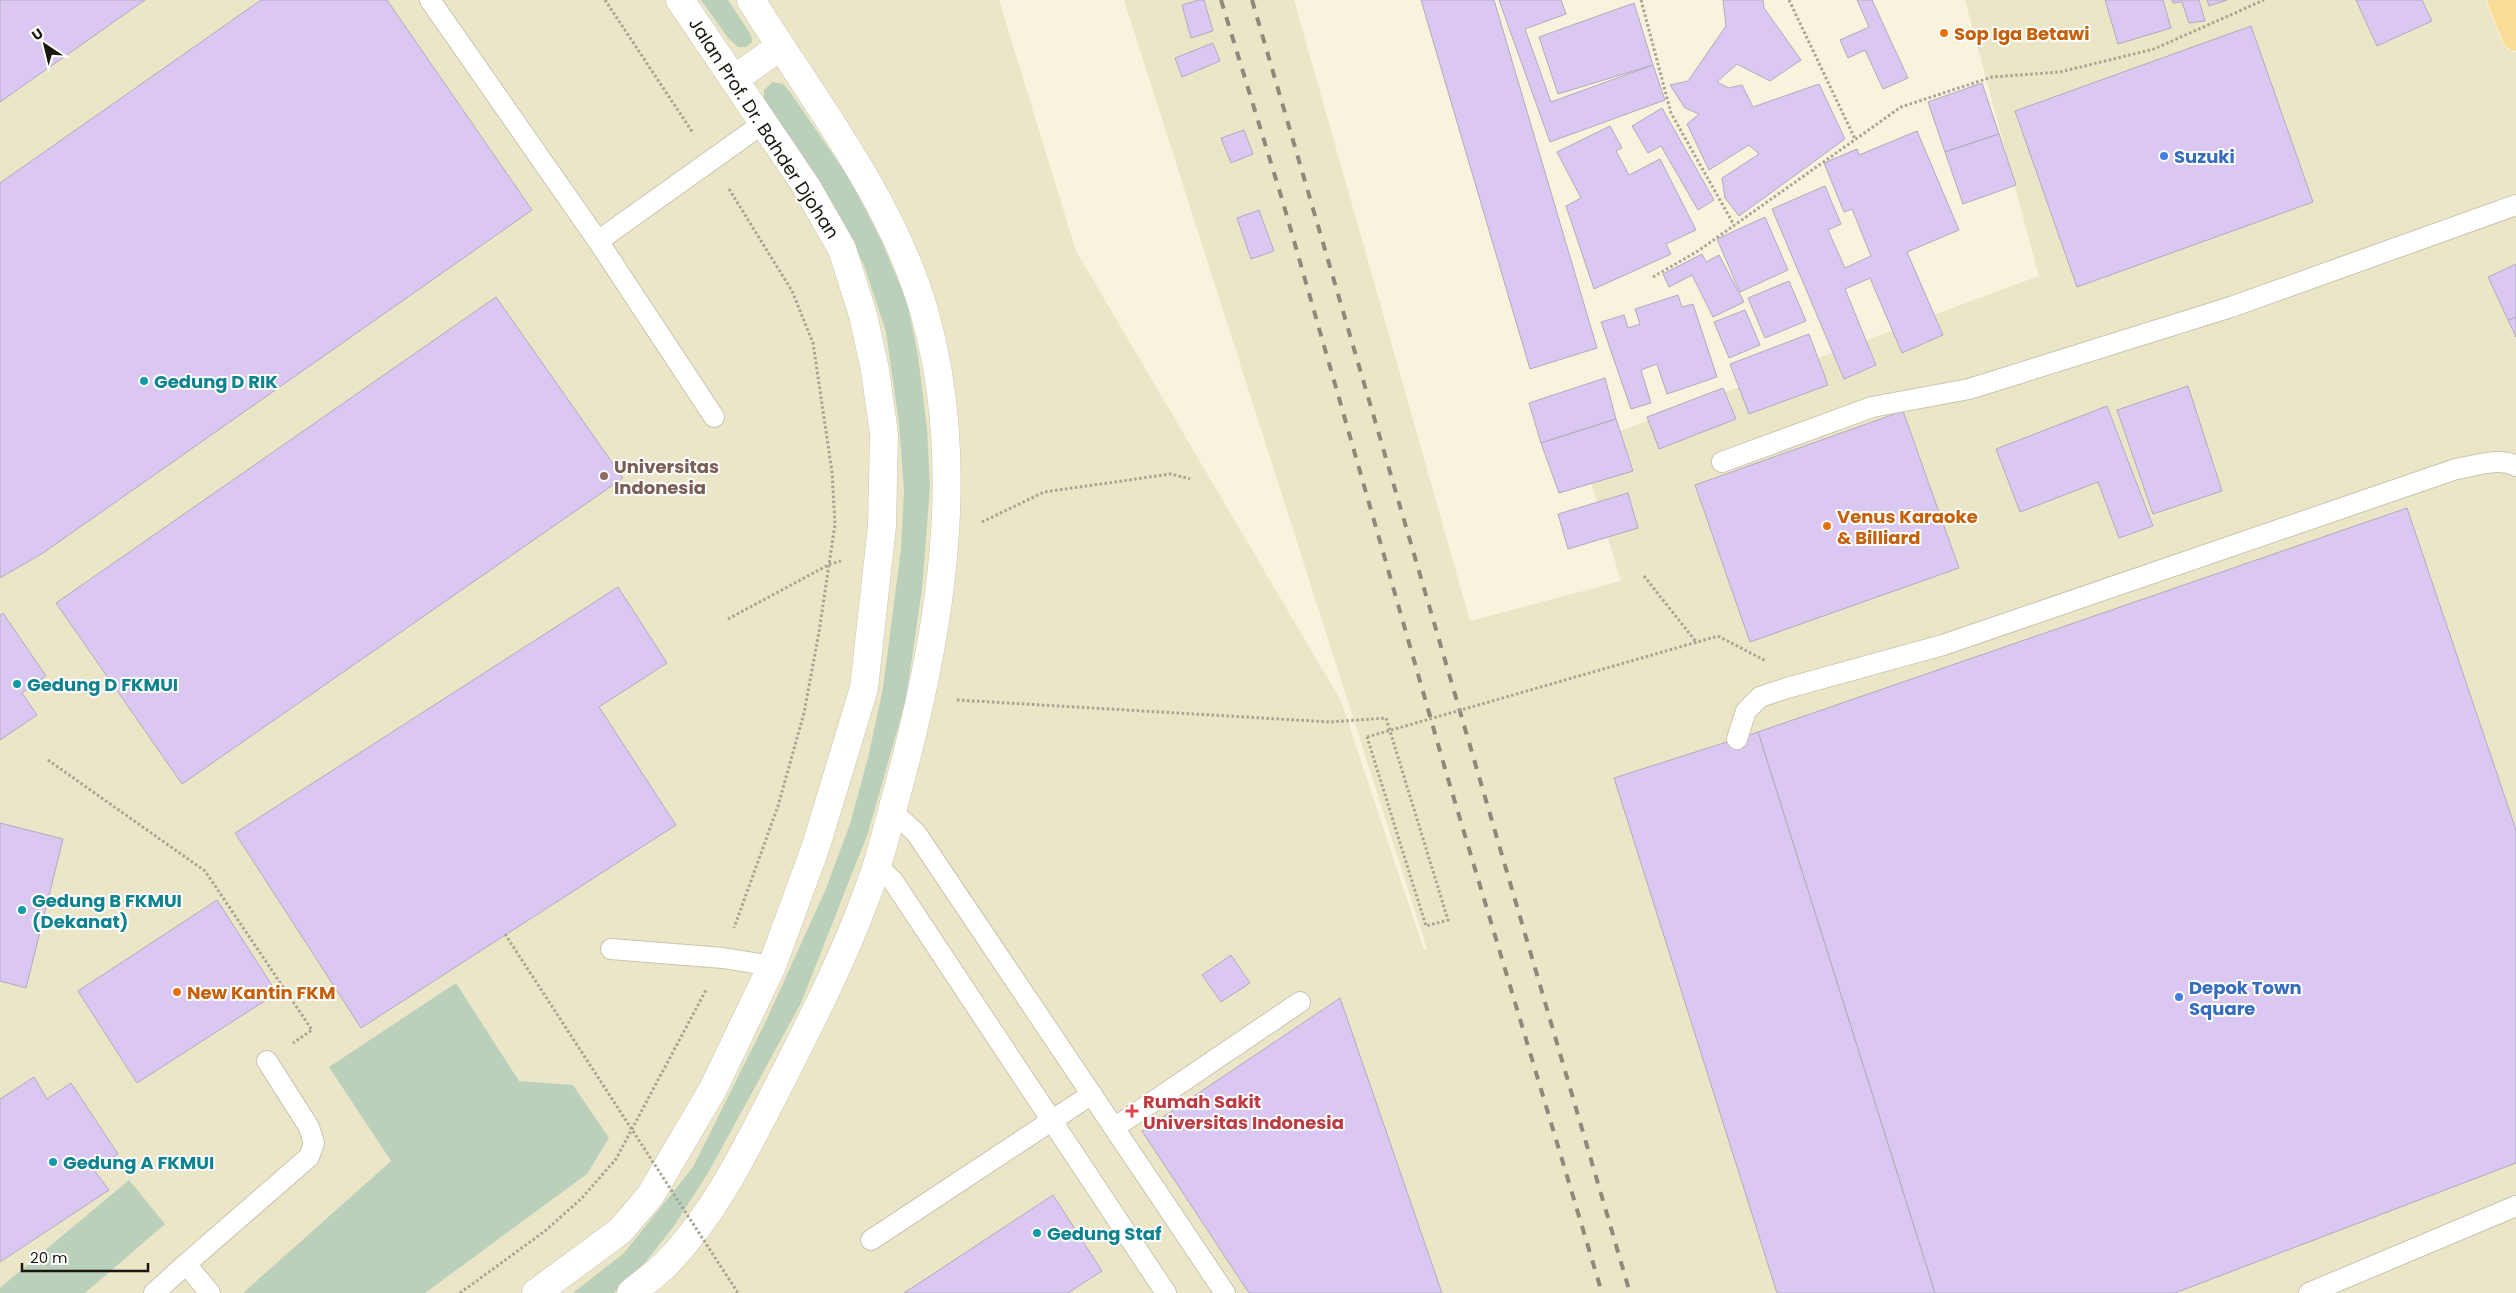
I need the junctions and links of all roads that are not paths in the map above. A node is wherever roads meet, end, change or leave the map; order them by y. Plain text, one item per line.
1 (430, 0) edge
2 (680, 0) edge
3 (751, 0) edge
4 (2501, 0) edge
5 (2516, 37) edge
6 (780, 47) junction
7 (734, 79) junction
8 (765, 122) junction
9 (2516, 205) edge
10 (598, 241) junction
11 (714, 417) dead end
12 (1722, 462) dead end
13 (2516, 466) edge
14 (1737, 739) dead end
15 (892, 811) junction
16 (877, 865) junction
17 (611, 949) dead end
18 (772, 966) junction
19 (1300, 1002) dead end
20 (267, 1061) road end
21 (1092, 1094) junction
22 (1052, 1120) junction
23 (1114, 1128) junction
24 (2516, 1206) edge
25 (871, 1240) dead end
26 (186, 1264) junction
27 (1219, 1291) edge
28 (154, 1293) edge
29 (210, 1293) edge
30 (536, 1293) edge
31 (631, 1293) edge
32 (1166, 1293) edge
33 (2309, 1293) edge

1 - 10 lane
2 - 7 street, Jalan Prof. Dr. Bahder Djohan
3 - 6 street
4 - 5 main road
6 - 7 street
6 - 15 street
7 - 8 street, Jalan Prof. Dr. Bahder Djohan
8 - 10 lane
8 - 18 street, Jalan Prof. Dr. Bahder Djohan
9 - 12 lane
10 - 11 lane
13 - 14 lane
15 - 16 street
15 - 21 lane
16 - 22 lane
16 - 31 street
17 - 18 lane
18 - 30 street, Jalan Prof. Dr. Bahder Djohan
19 - 23 lane
20 - 26 lane
21 - 22 lane
21 - 23 lane
22 - 25 lane
22 - 32 lane
23 - 27 lane
24 - 33 lane
26 - 28 lane
26 - 29 lane

